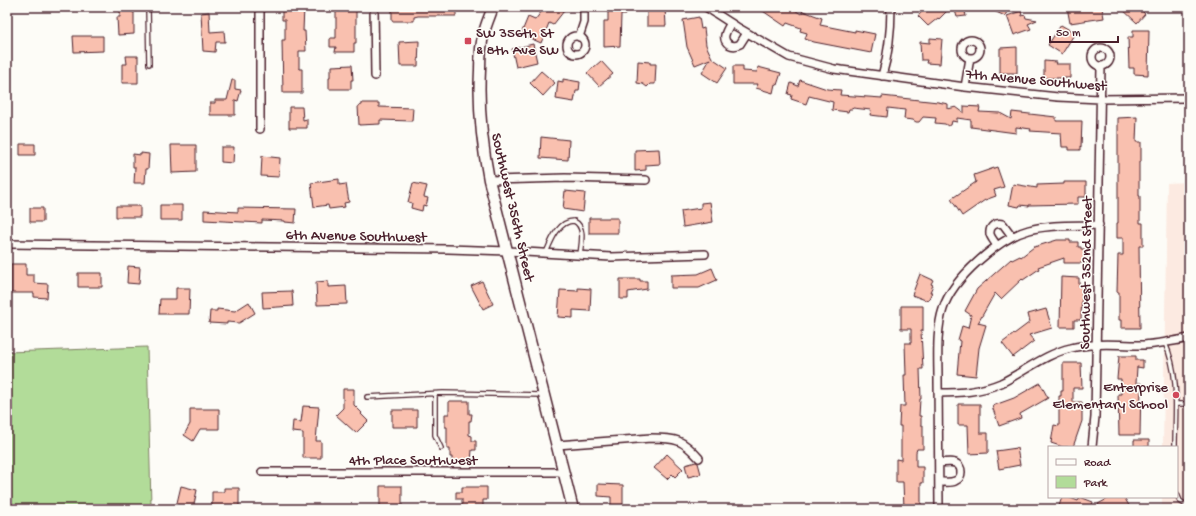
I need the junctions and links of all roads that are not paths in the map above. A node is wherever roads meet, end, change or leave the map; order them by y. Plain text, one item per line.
1 (148, 7) edge
2 (260, 7) edge
3 (374, 7) edge
4 (493, 7) edge
5 (584, 7) edge
6 (706, 7) edge
7 (891, 7) edge
8 (731, 23) junction
9 (747, 33) junction
10 (579, 37) dead end
11 (970, 58) dead end
12 (149, 64) dead end
13 (1101, 66) dead end
14 (374, 76) dead end
15 (882, 76) junction
16 (965, 87) junction
17 (1189, 98) edge
18 (1100, 99) junction
19 (260, 129) dead end
20 (489, 180) junction
21 (646, 180) dead end
22 (1099, 226) junction
23 (1012, 236) junction
24 (7, 244) edge
25 (998, 246) junction
26 (508, 251) junction
27 (546, 253) junction
28 (705, 254) dead end
29 (580, 255) junction
30 (1189, 338) edge
31 (1164, 343) junction
32 (1096, 345) junction
33 (938, 392) junction
34 (435, 394) junction
35 (544, 395) junction
36 (367, 397) dead end
37 (1176, 404) junction
38 (1189, 404) edge
39 (557, 444) junction
40 (1092, 446) edge
41 (1175, 446) edge
42 (441, 448) dead end
43 (699, 458) dead end
44 (939, 463) junction
45 (262, 472) dead end
46 (564, 472) junction
47 (939, 482) junction
48 (1178, 497) edge
49 (1189, 507) edge
50 (572, 509) edge
51 (939, 509) edge

1 - 12 lane
2 - 19 street
3 - 14 street
4 - 20 main road, Southwest 356th Street
5 - 10 street
6 - 8 street, 7th Avenue Southwest
7 - 15 street
8 - 9 street, 7th Avenue Southwest
8 - 9 street
9 - 15 street, 7th Avenue Southwest
11 - 16 street
13 - 18 street, Southwest 352nd Street
15 - 16 street, 7th Avenue Southwest
16 - 18 street, 7th Avenue Southwest
17 - 18 street, 7th Avenue Southwest
18 - 22 street, Southwest 352nd Street
20 - 21 street
20 - 26 main road, Southwest 356th Street
22 - 23 street
22 - 32 street, Southwest 352nd Street
23 - 25 street
23 - 25 street
24 - 26 street, 6th Avenue Southwest
25 - 33 street
26 - 27 street, 6th Avenue Southwest
26 - 35 main road, Southwest 356th Street
27 - 29 street, 6th Avenue Southwest
27 - 29 lane
28 - 29 street, 6th Avenue Southwest
30 - 31 street
31 - 32 street
31 - 37 lane
32 - 33 street
32 - 40 street, Southwest 352nd Street
33 - 44 street
34 - 35 lane
34 - 36 lane
34 - 42 lane
35 - 39 main road, Southwest 356th Street
37 - 38 lane
37 - 41 lane
39 - 43 street
39 - 46 main road, Southwest 356th Street
44 - 47 street
44 - 47 street
45 - 46 street, 4th Place Southwest
46 - 50 main road, Southwest 356th Street
47 - 51 street
48 - 49 lane

